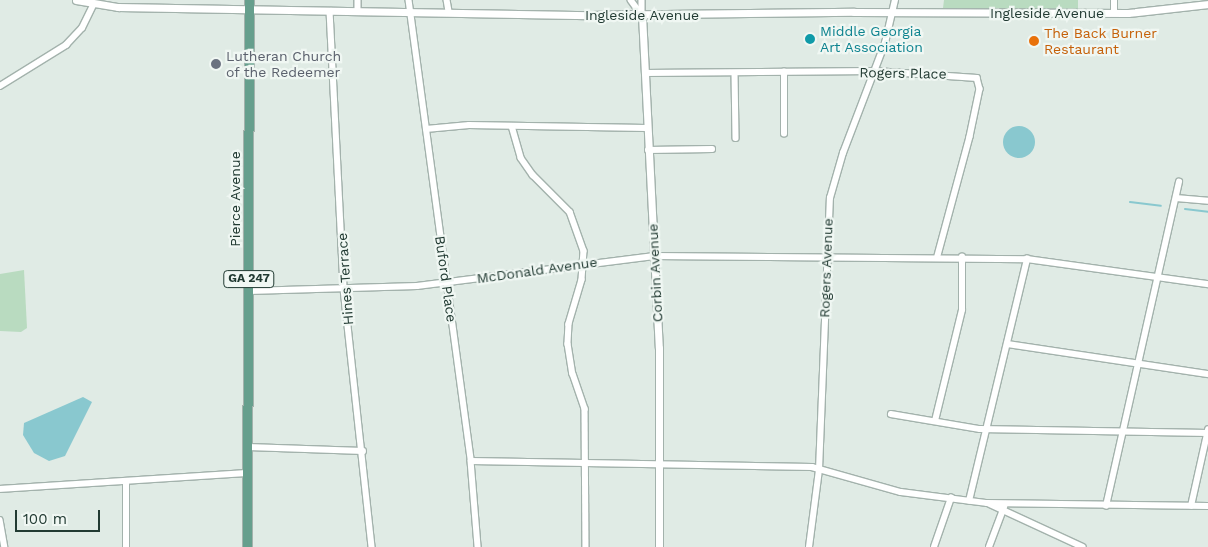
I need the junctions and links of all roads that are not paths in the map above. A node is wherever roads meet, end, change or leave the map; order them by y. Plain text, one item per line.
1 (76, 0) edge
2 (248, 0) edge
3 (358, 0) edge
4 (409, 0) edge
5 (447, 0) edge
6 (631, 0) edge
7 (642, 0) edge
8 (895, 0) edge
9 (1114, 0) edge
10 (1208, 4) edge
11 (94, 5) junction
12 (249, 10) junction
13 (330, 11) junction
14 (358, 11) junction
15 (410, 11) junction
16 (448, 11) junction
17 (894, 12) junction
18 (1114, 13) junction
19 (642, 15) junction
20 (875, 71) junction
21 (784, 72) junction
22 (645, 73) junction
23 (735, 73) junction
24 (0, 86) edge
25 (512, 126) junction
26 (646, 128) junction
27 (426, 129) junction
28 (784, 134) dead end
29 (736, 138) dead end
30 (712, 149) dead end
31 (648, 150) junction
32 (1179, 182) dead end
33 (1176, 198) junction
34 (1208, 201) edge
35 (654, 256) junction
36 (826, 256) junction
37 (938, 256) junction
38 (962, 257) junction
39 (1027, 259) junction
40 (584, 264) junction
41 (1160, 277) junction
42 (446, 283) junction
43 (1208, 284) edge
44 (344, 289) junction
45 (249, 291) junction
46 (1007, 344) junction
47 (1140, 363) junction
48 (1208, 374) edge
49 (891, 414) dead end
50 (935, 421) junction
51 (986, 429) junction
52 (1123, 431) junction
53 (1208, 432) edge
54 (248, 447) junction
55 (363, 451) junction
56 (471, 461) junction
57 (587, 462) junction
58 (660, 463) junction
59 (819, 470) junction
60 (247, 473) junction
61 (126, 482) junction
62 (0, 489) edge
63 (951, 498) junction
64 (969, 500) junction
65 (987, 503) junction
66 (1005, 504) junction
67 (1106, 506) junction
68 (1191, 506) junction
69 (1208, 506) edge
70 (1003, 510) junction
71 (0, 520) edge
72 (5, 547) edge
73 (126, 547) edge
74 (247, 547) edge
75 (372, 547) edge
76 (478, 547) edge
77 (586, 547) edge
78 (659, 547) edge
79 (810, 547) edge
80 (934, 547) edge
81 (989, 547) edge
82 (1083, 547) edge

1 - 11 street, Ingleside Avenue
2 - 12 main road, Pierce Avenue / GA 247
3 - 14 street
4 - 15 street, Buford Place
5 - 16 street
6 - 19 street
7 - 19 street, Corbin Avenue
8 - 17 street, Rogers Avenue
9 - 18 street
10 - 18 street, Ingleside Avenue
11 - 12 street, Ingleside Avenue
11 - 24 street
12 - 13 street, Ingleside Avenue
12 - 45 main road, Pierce Avenue / GA 247
13 - 14 street, Ingleside Avenue
13 - 44 street, Hines Terrace
14 - 15 street, Ingleside Avenue
15 - 16 street, Ingleside Avenue
15 - 27 street, Buford Place
16 - 19 street, Ingleside Avenue
17 - 18 street, Ingleside Avenue
17 - 19 street, Ingleside Avenue
17 - 20 street, Rogers Avenue
19 - 22 street, Corbin Avenue
20 - 21 street, Rogers Place
20 - 36 street, Rogers Avenue
20 - 37 street, Rogers Place
21 - 23 street, Rogers Place
21 - 28 street
22 - 23 street, Rogers Place
22 - 26 street, Corbin Avenue
23 - 29 street
25 - 26 street
25 - 27 street
25 - 40 street
26 - 31 street, Corbin Avenue
27 - 42 street, Buford Place
30 - 31 street
31 - 35 street, Corbin Avenue
32 - 33 street
33 - 34 street
33 - 41 street
35 - 36 street, McDonald Avenue
35 - 40 street, McDonald Avenue
35 - 58 street, Corbin Avenue
36 - 37 street, McDonald Avenue
36 - 59 street, Rogers Avenue
37 - 38 street, McDonald Avenue
38 - 39 street, McDonald Avenue
38 - 50 street
39 - 41 street, McDonald Avenue
39 - 46 street
40 - 42 street, McDonald Avenue
40 - 57 street
41 - 43 street, McDonald Avenue
41 - 47 street
42 - 44 street, McDonald Avenue
42 - 56 street, Buford Place
44 - 45 street, McDonald Avenue
44 - 55 street, Hines Terrace
45 - 54 main road, Pierce Avenue / GA 247
46 - 47 street
46 - 51 street
47 - 48 street
47 - 52 street
49 - 50 street
50 - 51 street
51 - 52 street
51 - 64 street
52 - 53 street
52 - 67 street
53 - 68 street
54 - 55 street
54 - 60 main road, Pierce Avenue / GA 247
55 - 75 street, Hines Terrace
56 - 57 street
56 - 76 street, Buford Place
57 - 58 street
57 - 77 street
58 - 59 street
58 - 78 street, Corbin Avenue
59 - 63 street
59 - 79 street, Rogers Avenue
60 - 61 street
60 - 74 main road, Pierce Avenue / GA 247
61 - 62 street
61 - 73 street
63 - 64 street
63 - 80 street
64 - 65 street
65 - 66 street
65 - 70 street
66 - 67 street
66 - 70 street
67 - 68 street
68 - 69 street
70 - 81 street
70 - 82 street
71 - 72 street

